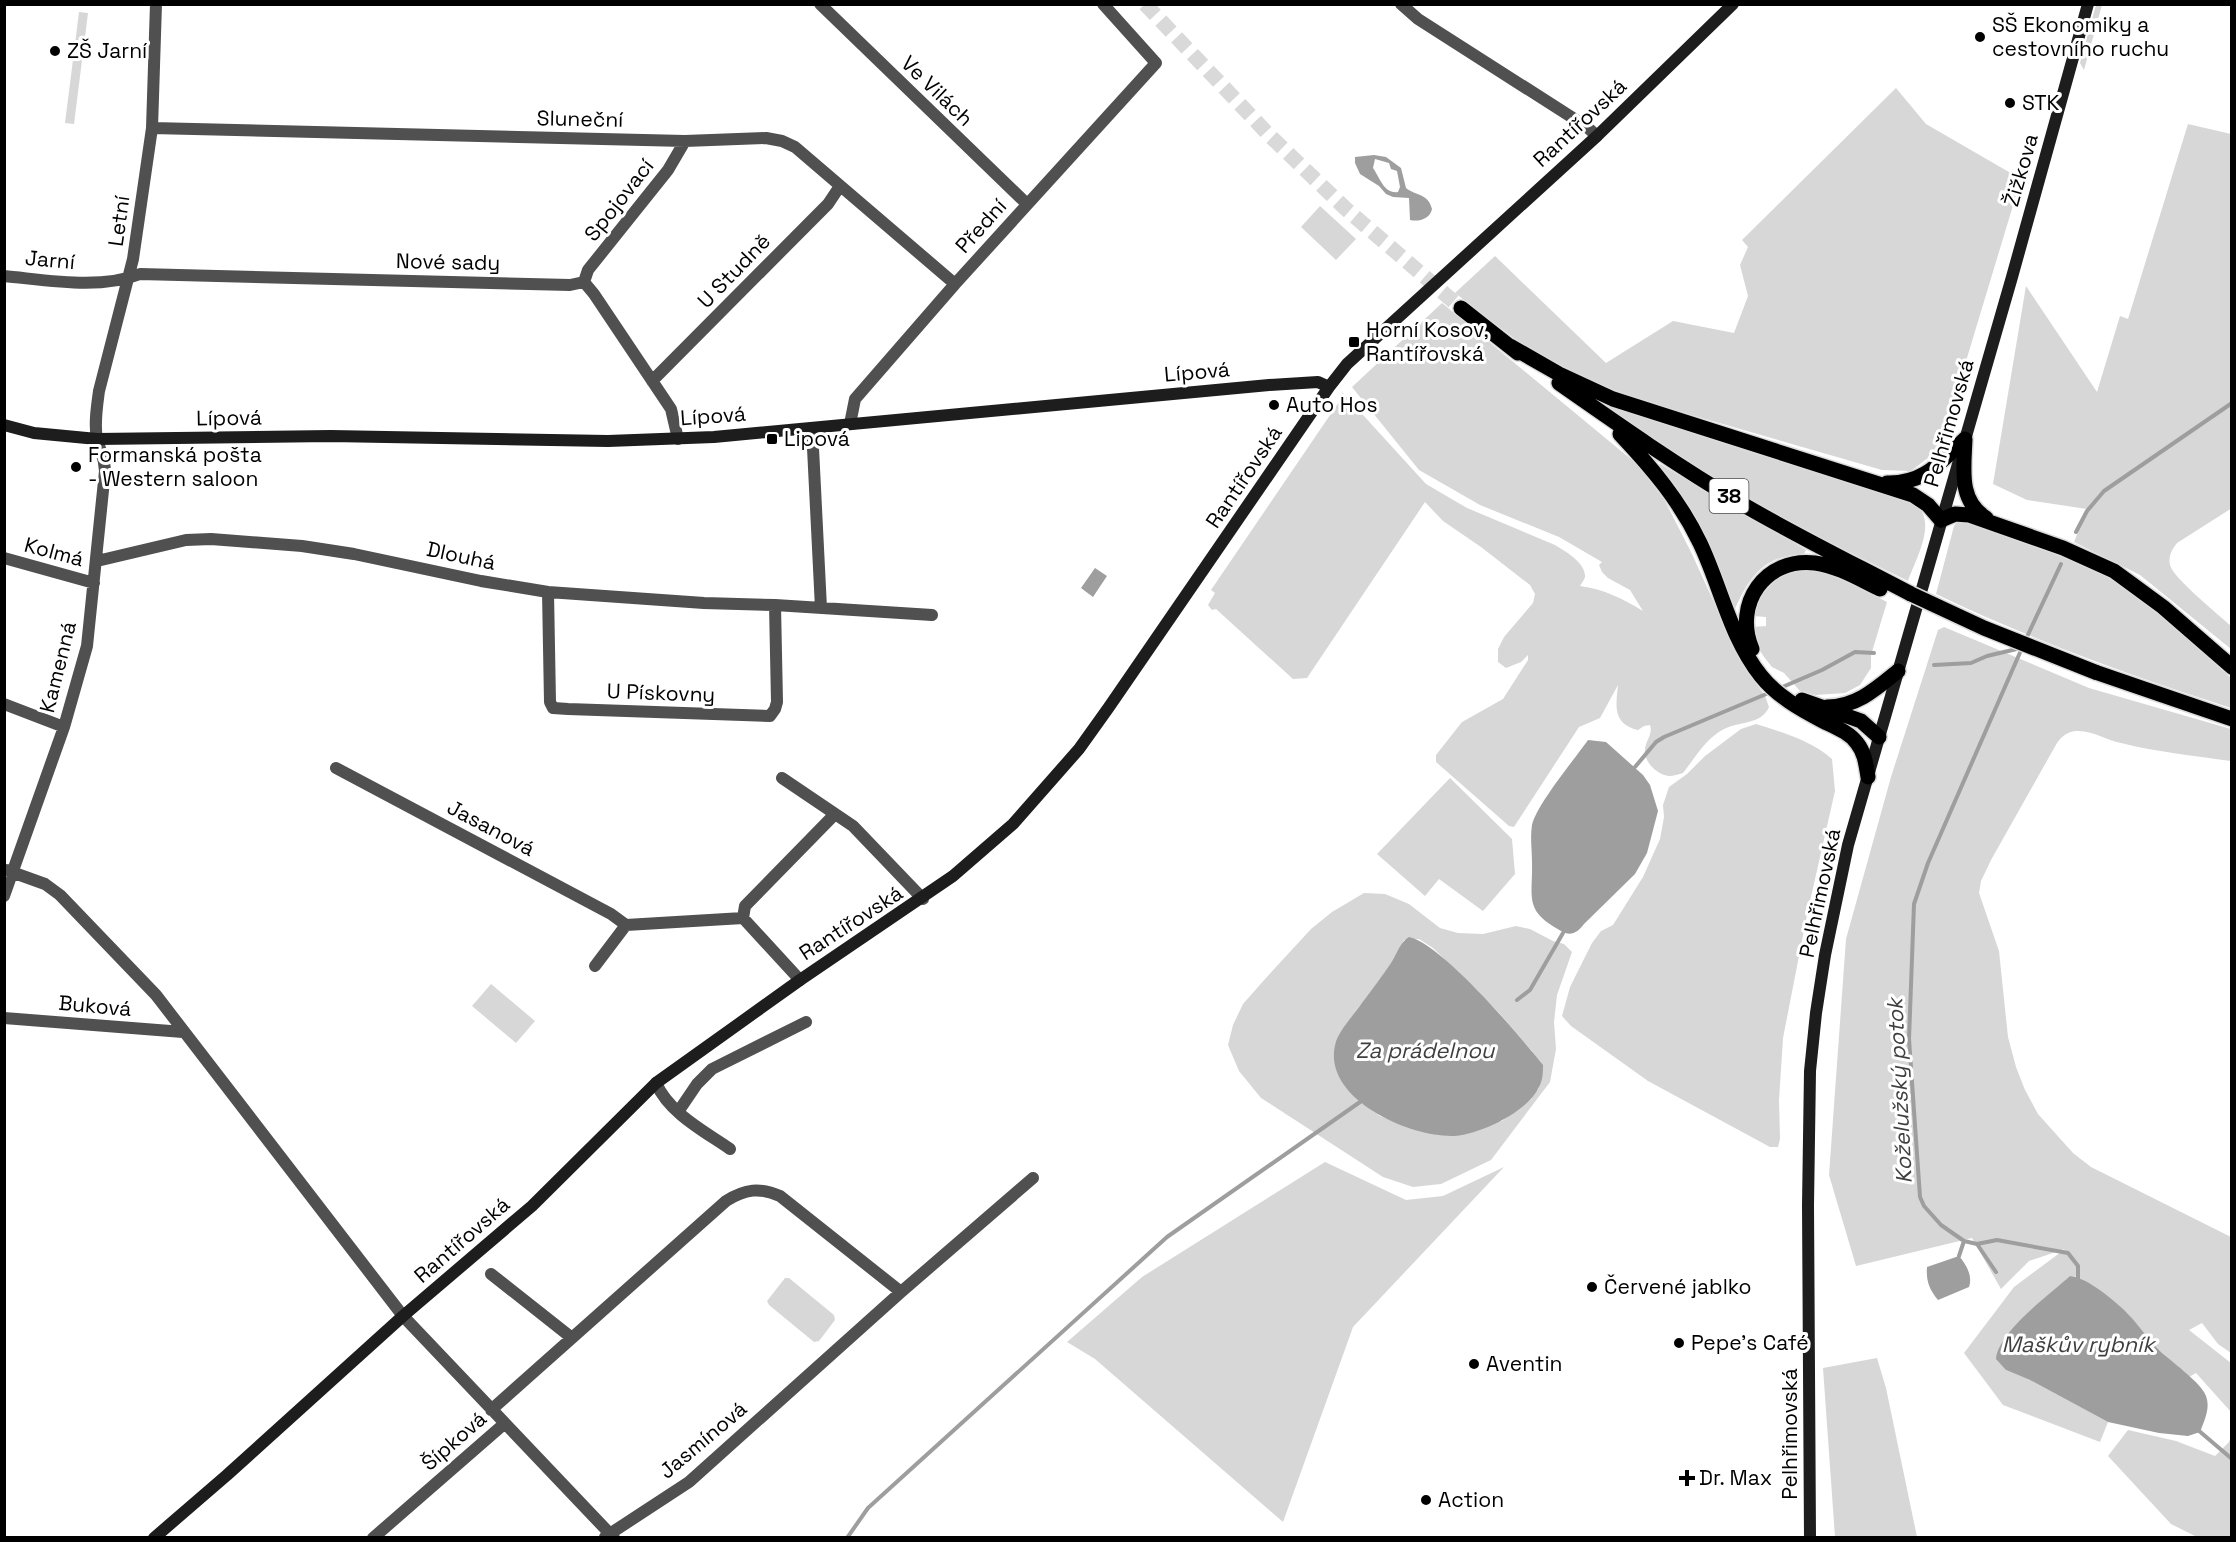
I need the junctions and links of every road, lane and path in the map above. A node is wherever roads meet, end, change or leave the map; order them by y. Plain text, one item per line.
1 (156, 4) edge
2 (820, 4) edge
3 (1103, 4) edge
4 (1401, 4) edge
5 (1733, 4) edge
6 (2088, 4) edge
7 (152, 128) junction
8 (1597, 136) junction
9 (685, 141) junction
10 (840, 186) junction
11 (1027, 204) junction
12 (4, 276) edge
13 (2012, 277) joint
14 (127, 279) junction
15 (584, 282) junction
16 (955, 284) junction
17 (1461, 308) tunnel mouth
18 (1510, 346) junction
19 (652, 381) junction
20 (1329, 387) junction
21 (1600, 411) junction
22 (850, 424) junction
23 (4, 425) edge
24 (812, 428) junction
25 (97, 439) junction
26 (678, 439) junction
27 (1965, 440) junction
28 (1872, 482) junction
29 (1941, 520) junction
30 (2000, 526) junction
31 (4, 558) edge
32 (97, 561) junction
33 (1863, 575) junction
34 (94, 583) junction
35 (548, 592) junction
36 (776, 605) junction
37 (821, 608) junction
38 (932, 615) dead end
39 (2232, 667) edge
40 (1898, 671) junction
41 (1765, 675) junction
42 (1784, 693) junction
43 (4, 704) edge
44 (1820, 707) junction
45 (2232, 719) edge
46 (63, 727) junction
47 (1852, 737) junction
48 (1879, 737) junction
49 (336, 768) dead end
50 (1868, 777) junction
51 (782, 778) dead end
52 (835, 814) junction
53 (8, 871) edge
54 (4, 896) edge
55 (922, 899) junction
56 (743, 918) junction
57 (626, 925) junction
58 (595, 966) dead end
59 (800, 980) junction
60 (4, 1018) edge
61 (806, 1022) dead end
62 (183, 1032) junction
63 (656, 1083) junction
64 (678, 1112) junction
65 (730, 1149) dead end
66 (1033, 1178) dead end
67 (491, 1274) dead end
68 (901, 1292) junction
69 (403, 1316) junction
70 (572, 1338) junction
71 (491, 1410) junction
72 (504, 1424) junction
73 (609, 1536) edge
74 (154, 1538) edge
75 (373, 1538) edge
76 (1810, 1538) edge

1 - 7 street, Letní
2 - 11 street, Ve Vilách
3 - 11 street, Přední
4 - 8 street
5 - 8 street, Rantířovská
6 - 13 street, Žižkova
7 - 9 street, Sluneční
7 - 14 street, Letní
8 - 20 street, Rantířovská
9 - 10 street, Sluneční
9 - 15 street, Spojovací
10 - 16 street, Sluneční
10 - 19 street, U Studně
11 - 16 street, Přední
12 - 14 street, Jarní
13 - 27 street, Pelhřimovská
14 - 15 street, Nové sady
14 - 25 street, Letní
15 - 19 street
16 - 22 street, Přední
17 - 18 main road, 38
18 - 21 main road, 38
18 - 28 main road
19 - 26 street
20 - 22 street, Lípová
20 - 55 street, Rantířovská
21 - 33 main road, 38
21 - 41 main road
22 - 24 street, Lípová
23 - 25 street, Lípová
24 - 26 street, Lípová
24 - 37 street
25 - 26 street, Lípová
25 - 32 street, Kamenná
27 - 28 main road
27 - 29 street, Pelhřimovská
27 - 30 main road
28 - 29 main road
29 - 30 main road
29 - 40 street, Pelhřimovská
30 - 39 main road
31 - 34 street, Kolmá
32 - 34 street, Kamenná
32 - 35 street, Dlouhá
33 - 41 main road
33 - 45 main road, 38, bridge
34 - 46 street, Kamenná
35 - 36 street, Dlouhá
35 - 36 street, U Pískovny
36 - 37 street, Dlouhá
37 - 38 street, Dlouhá
40 - 44 main road
40 - 48 street, Pelhřimovská
41 - 42 main road
42 - 44 main road
42 - 47 main road
43 - 46 street
44 - 48 main road
46 - 53 street, Kamenná
47 - 48 main road
47 - 50 main road
48 - 50 street, Pelhřimovská
49 - 57 street, Jasanová
50 - 76 street, Pelhřimovská
51 - 52 street, Rantířovská
52 - 55 street, Rantířovská
52 - 56 street
53 - 54 street, Kamenná
53 - 62 street, Šípková
55 - 59 street, Rantířovská
56 - 57 street
56 - 59 street, Rantířovská
57 - 58 street
59 - 63 street, Rantířovská
60 - 62 street, Buková
61 - 64 street
62 - 69 street, Šípková
63 - 64 street
63 - 69 street, Rantířovská
64 - 65 street
66 - 68 street, Jasmínová
67 - 70 street
68 - 70 street
68 - 73 street, Jasmínová
69 - 71 street, Šípková
69 - 74 street, Rantířovská
70 - 71 street
71 - 72 street, Šípková
72 - 73 street, Jasmínová
72 - 75 street, Šípková

